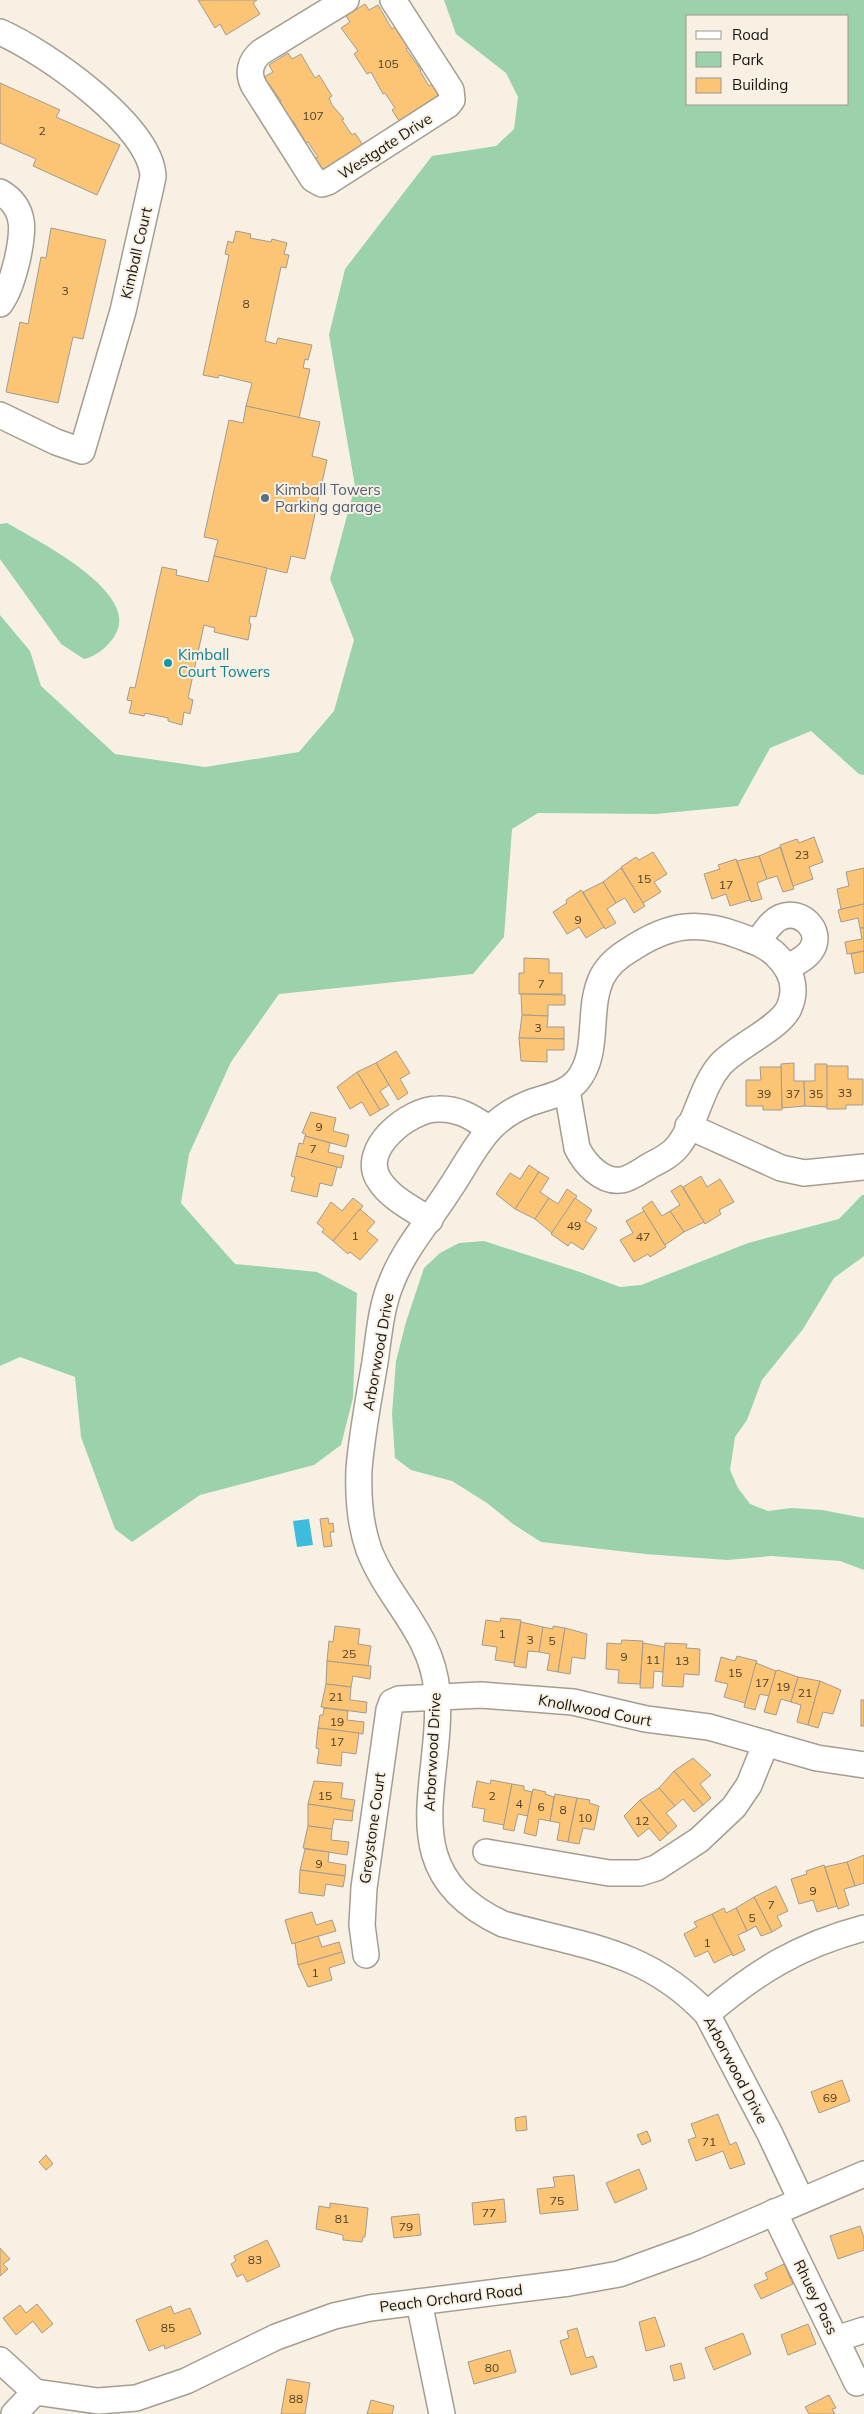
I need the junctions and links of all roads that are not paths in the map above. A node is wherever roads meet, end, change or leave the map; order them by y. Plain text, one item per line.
1 (346, 0) edge
2 (393, 0) edge
3 (308, 11) edge
4 (0, 32) edge
5 (0, 192) edge
6 (0, 304) edge
7 (0, 415) edge
8 (757, 942) junction
9 (787, 968) junction
10 (567, 1090) junction
11 (688, 1126) junction
12 (490, 1129) junction
13 (864, 1168) edge
14 (430, 1220) junction
15 (437, 1697) junction
16 (392, 1702) joint
17 (766, 1743) junction
18 (864, 1765) edge
19 (486, 1852) dead end
20 (864, 1928) edge
21 (366, 1955) dead end
22 (707, 2014) junction
23 (864, 2174) edge
24 (801, 2200) junction
25 (774, 2212) junction
26 (419, 2302) junction
27 (864, 2330) edge
28 (836, 2339) junction
29 (0, 2360) edge
30 (857, 2382) dead end
31 (35, 2392) junction
32 (14, 2414) edge
33 (442, 2414) edge

1 - 3 street, Westgate Drive
2 - 3 street, Westgate Drive
4 - 7 street, Kimball Court
5 - 6 street
8 - 9 street
8 - 9 street
8 - 10 street
9 - 11 street
10 - 11 street
10 - 12 street, Arborwood Drive
11 - 13 street
12 - 14 street, Arborwood Drive
12 - 14 street
14 - 15 street, Arborwood Drive
15 - 16 street, Knollwood Court
15 - 17 street, Knollwood Court
15 - 22 street, Arborwood Drive
16 - 21 street, Greystone Court
17 - 18 street, Knollwood Court
17 - 19 street
20 - 22 street
22 - 24 street, Arborwood Drive
23 - 24 street, Peach Orchard Road
24 - 25 street, Peach Orchard Road
25 - 26 street, Peach Orchard Road
25 - 28 street, Rhuey Pass
26 - 31 street, Peach Orchard Road
26 - 33 street
27 - 28 street
28 - 30 street, Rhuey Pass
29 - 31 street
31 - 32 street

